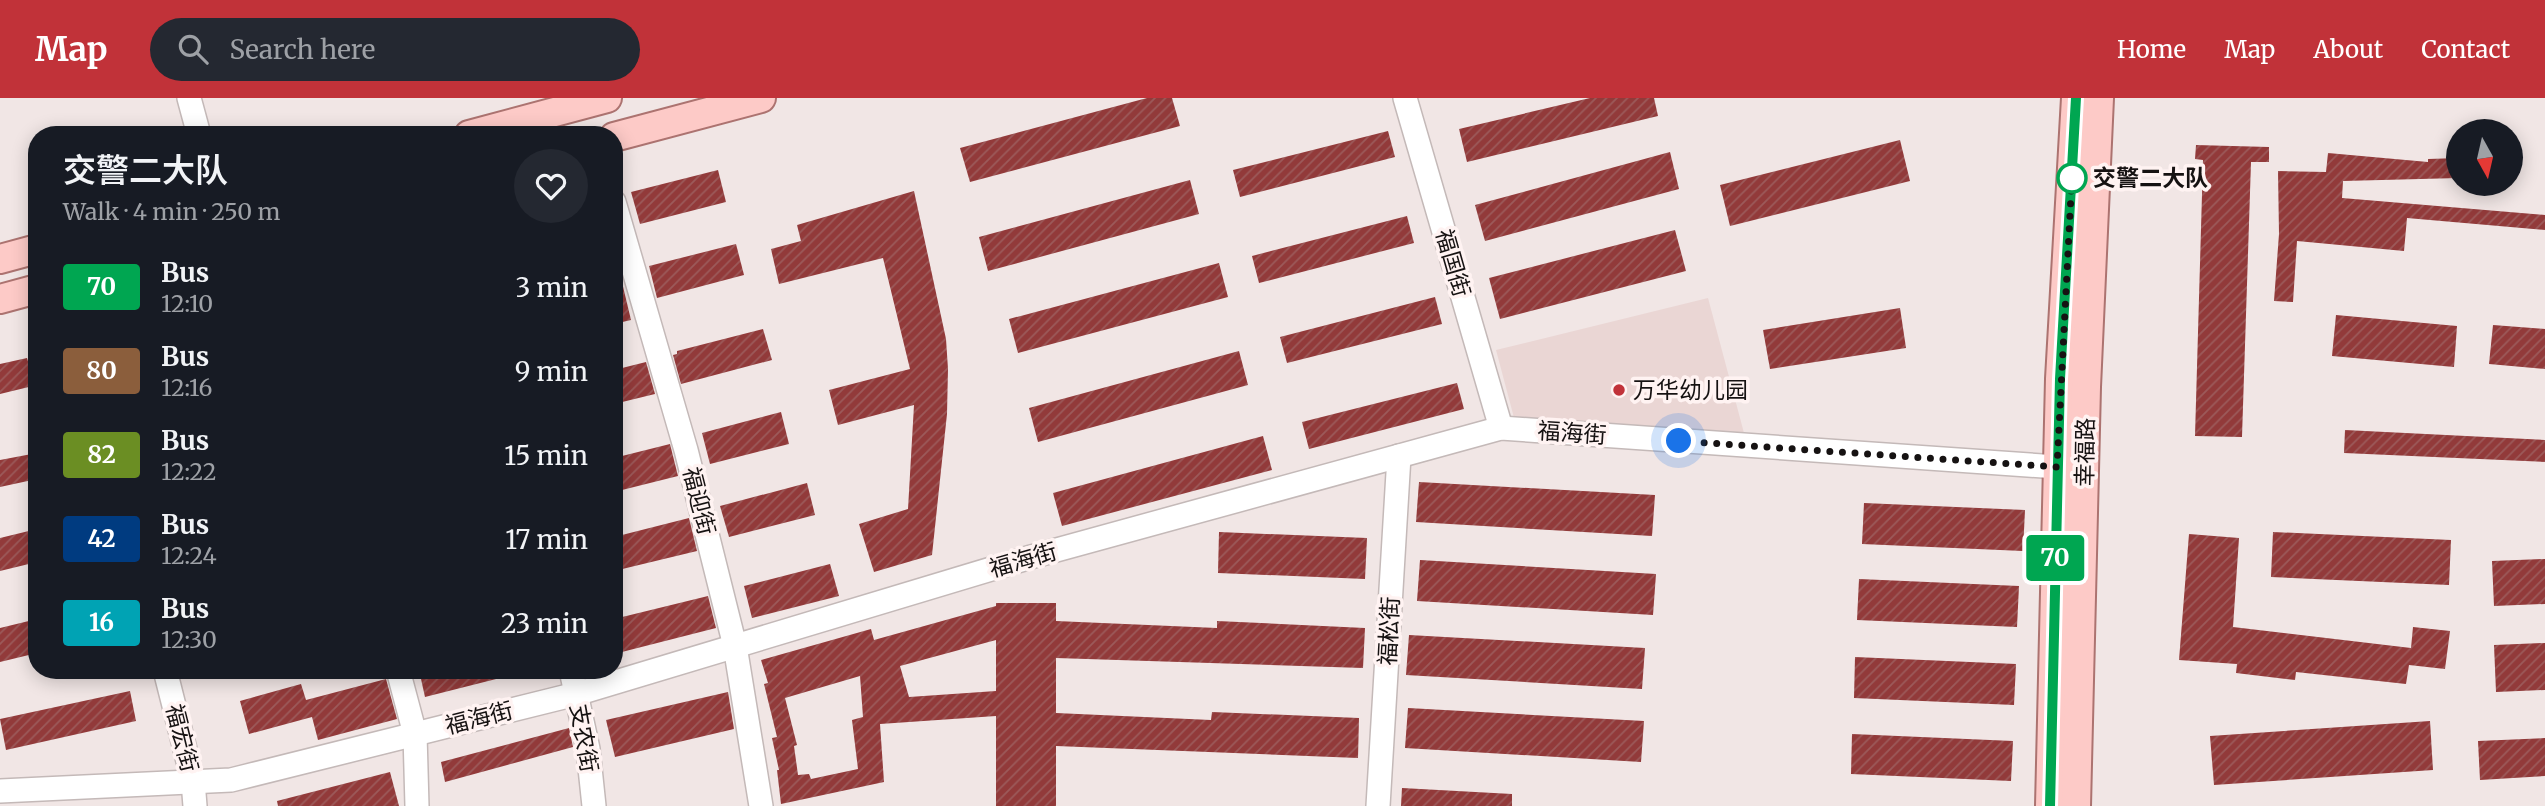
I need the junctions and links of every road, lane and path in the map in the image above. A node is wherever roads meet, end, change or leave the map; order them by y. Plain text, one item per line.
1 (189, 98) edge
2 (607, 98) edge
3 (761, 98) edge
4 (1405, 98) edge
5 (2076, 98) edge
6 (2099, 98) edge
7 (197, 126) edge
8 (503, 126) edge
9 (623, 134) edge
10 (623, 233) edge
11 (28, 251) edge
12 (0, 259) edge
13 (28, 291) edge
14 (0, 299) edge
15 (1501, 428) junction
16 (1399, 456) junction
17 (2057, 467) junction
18 (735, 646) junction
19 (167, 679) edge
20 (400, 679) edge
21 (573, 679) edge
22 (576, 694) junction
23 (415, 734) junction
24 (193, 781) junction
25 (0, 791) edge
26 (195, 806) edge
27 (417, 806) edge
28 (594, 806) edge
29 (761, 806) edge
30 (1378, 806) edge
31 (2050, 806) edge
32 (2076, 806) edge

1 - 7 street
2 - 8 main road
3 - 9 main road
4 - 15 street, 福国街
5 - 17 main road, 幸福路
6 - 32 main road, 幸福路
10 - 18 street, 福迎街
11 - 12 main road
13 - 14 main road
15 - 16 street, 福海街
15 - 17 street, 福海街
16 - 18 street, 福海街
16 - 30 street, 福松街
17 - 31 main road, 幸福路
18 - 22 street, 福海街
18 - 29 street, 福迎街
19 - 24 street, 福宏街
20 - 23 street
21 - 22 street, 支农街
22 - 23 street, 福海街
22 - 28 street, 支农街
23 - 24 street, 福海街
23 - 27 street
24 - 25 street, 福海街
24 - 26 street, 福宏街

